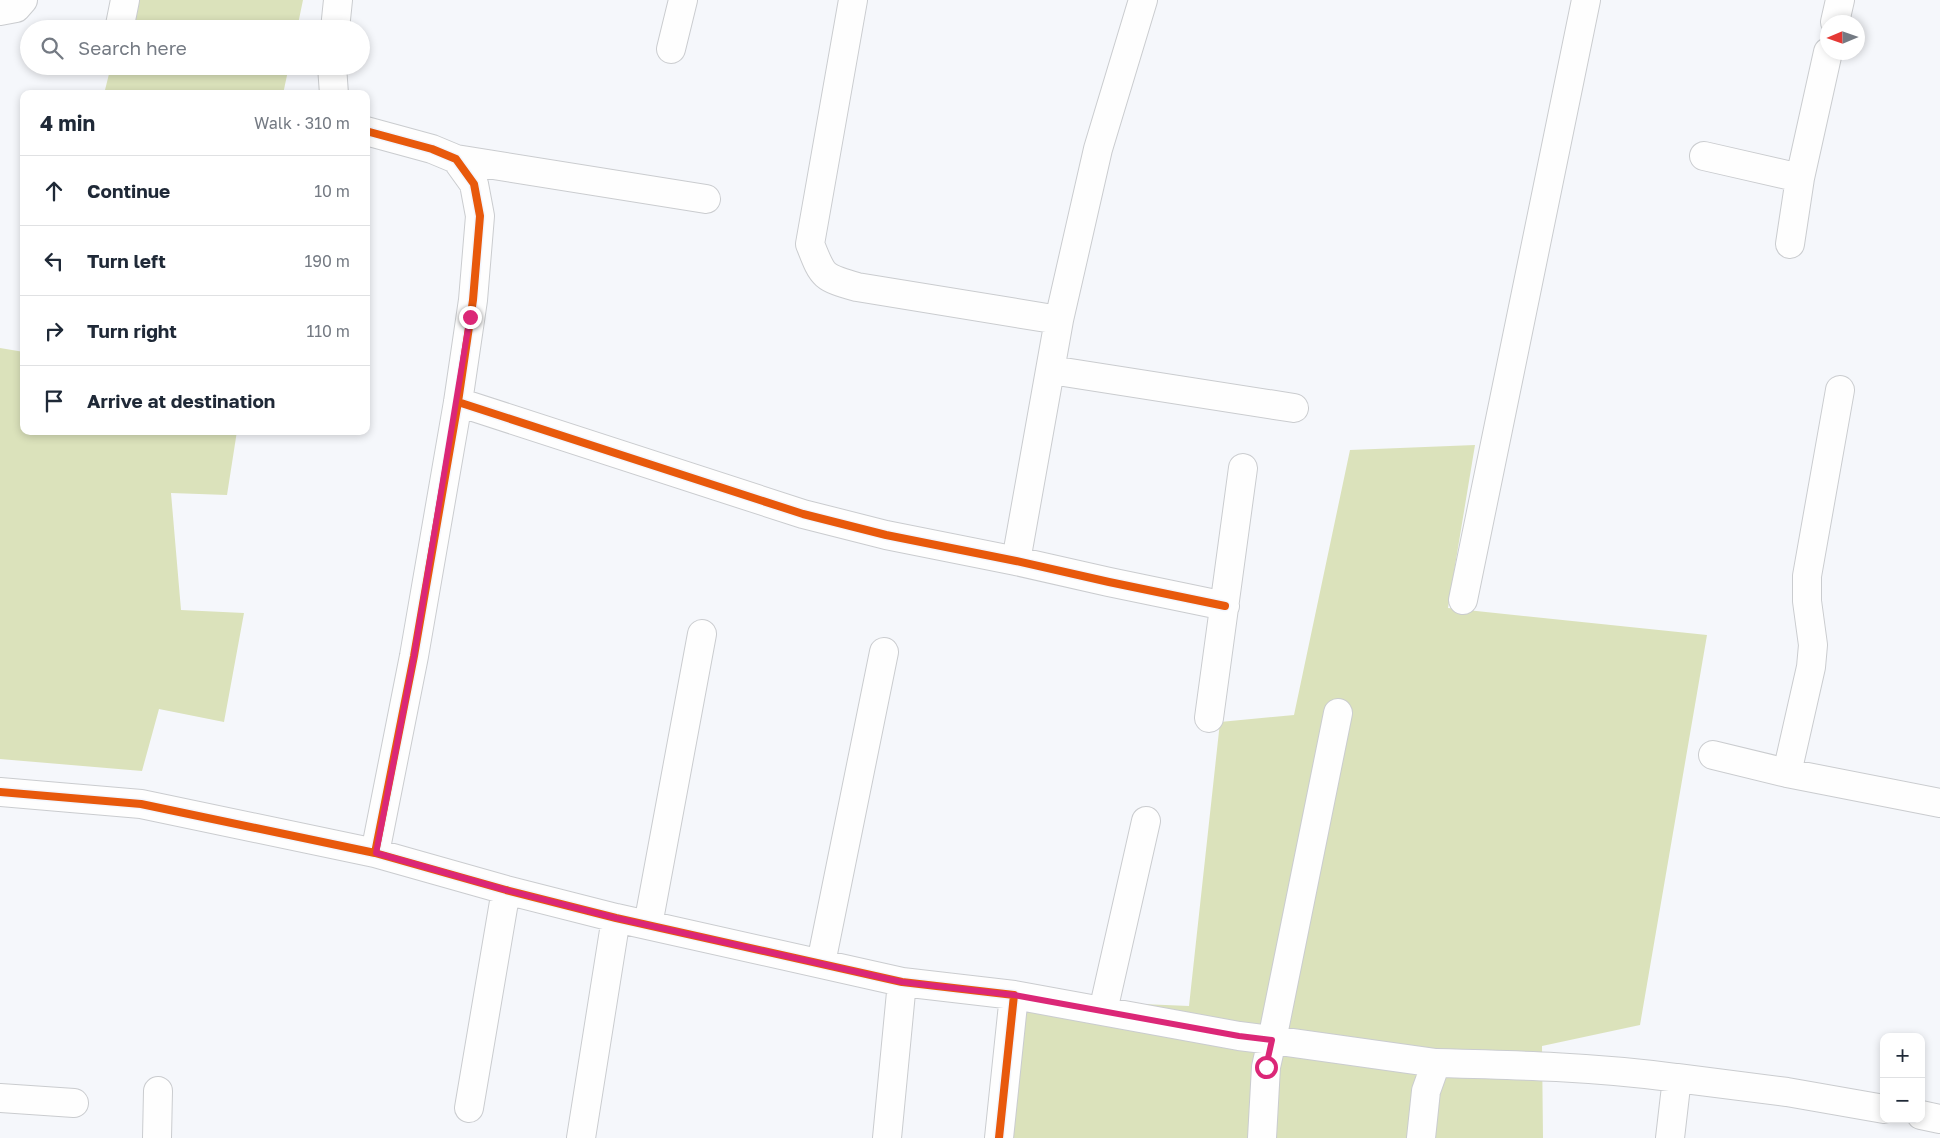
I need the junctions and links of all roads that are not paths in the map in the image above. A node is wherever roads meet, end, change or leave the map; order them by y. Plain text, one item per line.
1 (23, 0) edge
2 (338, 0) edge
3 (683, 0) edge
4 (853, 0) edge
5 (1142, 0) edge
6 (1586, 0) edge
7 (1840, 0) edge
8 (0, 11) edge
9 (1837, 15) edge
10 (336, 20) edge
11 (671, 49) dead end
12 (1826, 60) edge
13 (333, 75) edge
14 (334, 90) edge
15 (370, 132) edge
16 (1704, 156) dead end
17 (456, 159) junction
18 (1800, 178) junction
19 (706, 199) dead end
20 (1790, 244) dead end
21 (1058, 320) junction
22 (1050, 370) junction
23 (1840, 390) dead end
24 (458, 402) junction
25 (1294, 408) dead end
26 (1242, 468) dead end
27 (1016, 560) junction
28 (1463, 600) dead end
29 (1225, 606) junction
30 (702, 634) dead end
31 (884, 652) dead end
32 (1338, 713) dead end
33 (1209, 718) dead end
34 (1713, 755) dead end
35 (1788, 773) junction
36 (0, 792) edge
37 (1940, 803) edge
38 (1146, 821) dead end
39 (376, 853) junction
40 (506, 890) junction
41 (616, 918) junction
42 (648, 925) junction
43 (821, 963) junction
44 (902, 982) junction
45 (1014, 995) junction
46 (1103, 1011) junction
47 (1272, 1040) junction
48 (1436, 1063) junction
49 (1677, 1078) junction
50 (158, 1091) dead end
51 (0, 1098) edge
52 (74, 1103) dead end
53 (469, 1108) dead end
54 (1880, 1108) edge
55 (1925, 1116) edge
56 (1940, 1119) edge
57 (157, 1138) edge
58 (581, 1138) edge
59 (887, 1138) edge
60 (999, 1138) edge
61 (1262, 1138) edge
62 (1421, 1138) edge
63 (1670, 1138) edge

1 - 8 street
2 - 10 street
3 - 11 street
4 - 21 street
5 - 21 street
6 - 28 street
7 - 9 street
12 - 18 street
13 - 14 street
15 - 17 street
16 - 18 street
17 - 19 street
17 - 24 street
18 - 20 street
21 - 22 street
22 - 25 street
22 - 27 street
23 - 35 street
24 - 27 street
24 - 39 street
26 - 29 street
27 - 29 street
29 - 33 street
30 - 42 street
31 - 43 street
32 - 47 street
34 - 35 street
35 - 37 street
36 - 39 street
38 - 46 street
39 - 40 street
40 - 41 street
40 - 53 street
41 - 42 street
41 - 58 street
42 - 43 street
43 - 44 street
44 - 45 street
44 - 59 street
45 - 46 street
45 - 60 street
46 - 47 street
47 - 48 street
47 - 61 street
48 - 49 street
48 - 62 street
49 - 54 street
49 - 63 street
50 - 57 street
51 - 52 street
55 - 56 street

